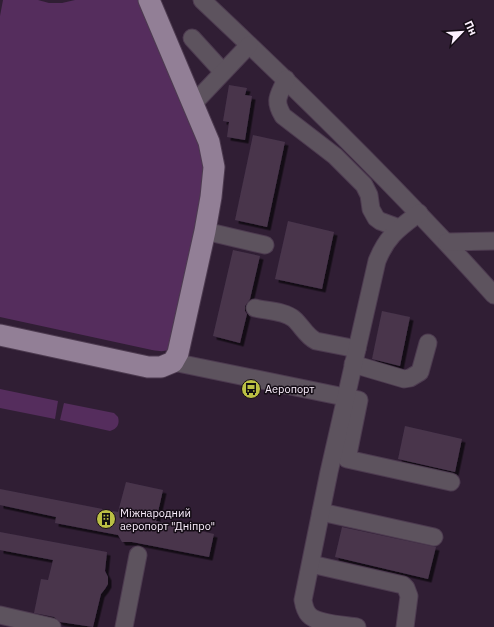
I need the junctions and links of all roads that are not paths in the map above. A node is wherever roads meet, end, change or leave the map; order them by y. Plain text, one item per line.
1 (149, 0) edge
2 (202, 0) edge
3 (192, 38) dead end
4 (250, 45) junction
5 (223, 72) junction
6 (286, 79) junction
7 (194, 103) junction
8 (419, 213) junction
9 (399, 228) junction
10 (205, 230) junction
11 (494, 241) edge
12 (447, 242) junction
13 (265, 245) dead end
14 (494, 295) edge
15 (255, 308) dead end
16 (0, 336) edge
17 (428, 343) dead end
18 (355, 356) junction
19 (173, 362) junction
20 (346, 397) junction
21 (451, 482) dead end
22 (321, 512) junction
23 (434, 537) dead end
24 (138, 555) dead end
25 (311, 564) junction
26 (3, 620) edge
27 (52, 627) edge
28 (124, 627) edge
29 (357, 627) edge
30 (405, 627) edge

1 - 7 main road
2 - 4 street
3 - 5 street
4 - 5 street
4 - 6 street
5 - 7 street
6 - 8 street
6 - 9 street
7 - 10 main road
8 - 9 street
8 - 12 street
9 - 18 street
10 - 13 street
10 - 19 main road
11 - 12 street
12 - 14 street
15 - 18 street
16 - 19 main road
17 - 18 street
18 - 20 street
19 - 20 street
20 - 21 street
20 - 22 street
22 - 23 street
22 - 25 street
24 - 28 street
25 - 29 street
25 - 30 street
26 - 27 street

